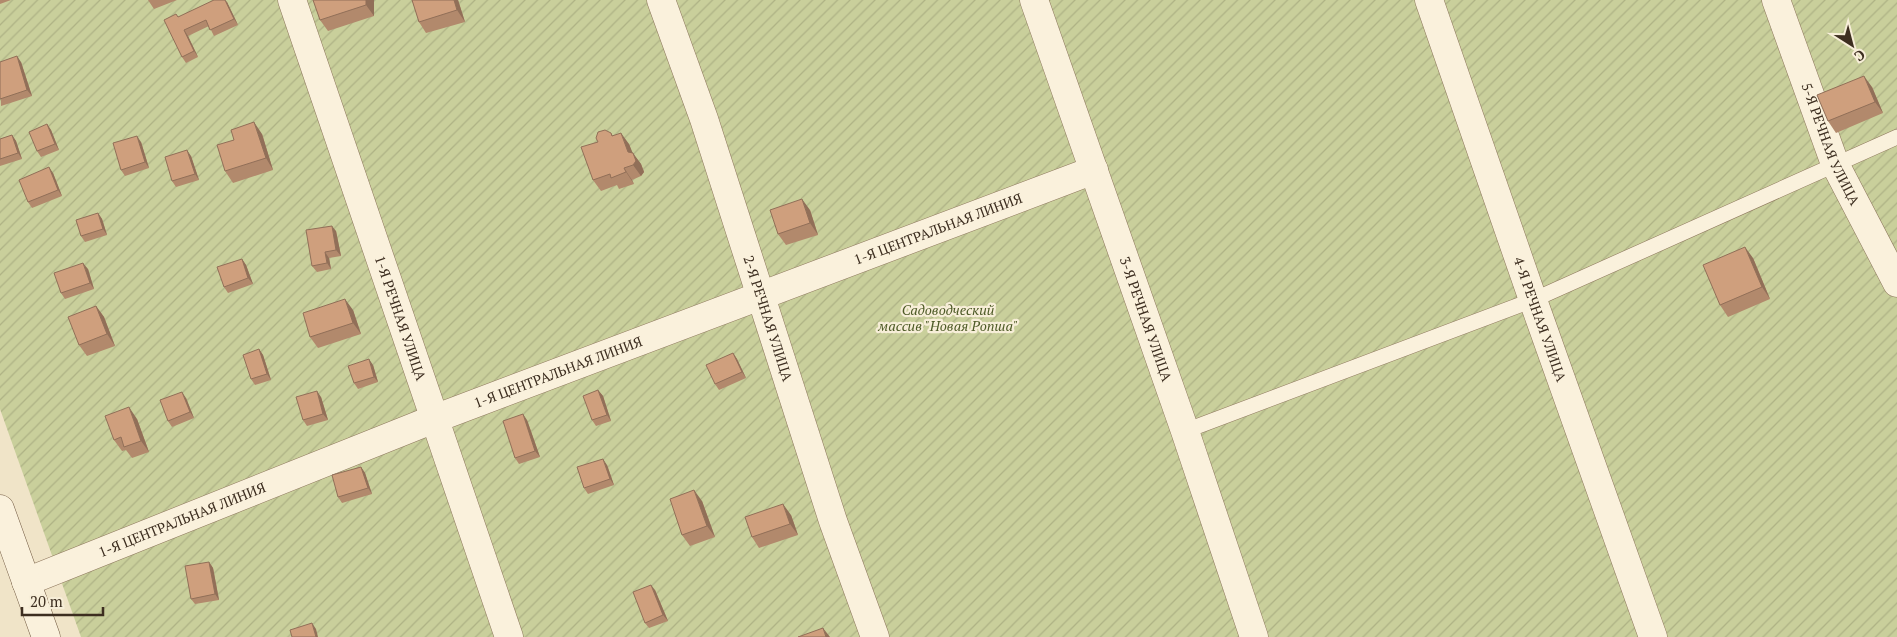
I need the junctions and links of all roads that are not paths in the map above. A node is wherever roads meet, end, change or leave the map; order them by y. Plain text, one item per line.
1 (292, 0) edge
2 (661, 0) edge
3 (1034, 0) edge
4 (1429, 0) edge
5 (1776, 0) edge
6 (1897, 137) edge
7 (1834, 164) junction
8 (1094, 170) junction
9 (1897, 283) edge
10 (760, 296) junction
11 (1533, 300) junction
12 (434, 419) junction
13 (1185, 431) junction
14 (0, 509) edge
15 (26, 582) junction
16 (46, 637) edge
17 (509, 637) edge
18 (875, 637) edge
19 (1254, 637) edge
20 (1653, 637) edge

1 - 12 street, 1-Я РЕЧНАЯ УЛИЦА
2 - 10 street, 2-Я РЕЧНАЯ УЛИЦА
3 - 8 street, 3-Я РЕЧНАЯ УЛИЦА
4 - 11 street, 4-Я РЕЧНАЯ УЛИЦА
5 - 7 street, 5-Я РЕЧНАЯ УЛИЦА
6 - 7 lane
7 - 9 street, 5-Я РЕЧНАЯ УЛИЦА
7 - 11 lane
8 - 10 street, 1-Я ЦЕНТРАЛЬНАЯ ЛИНИЯ
8 - 13 street, 3-Я РЕЧНАЯ УЛИЦА
10 - 12 street, 1-Я ЦЕНТРАЛЬНАЯ ЛИНИЯ
10 - 18 street, 2-Я РЕЧНАЯ УЛИЦА
11 - 13 lane
11 - 20 street, 4-Я РЕЧНАЯ УЛИЦА
12 - 15 street, 1-Я ЦЕНТРАЛЬНАЯ ЛИНИЯ
12 - 17 street, 1-Я РЕЧНАЯ УЛИЦА
13 - 19 street, 3-Я РЕЧНАЯ УЛИЦА
14 - 15 street
15 - 16 street

